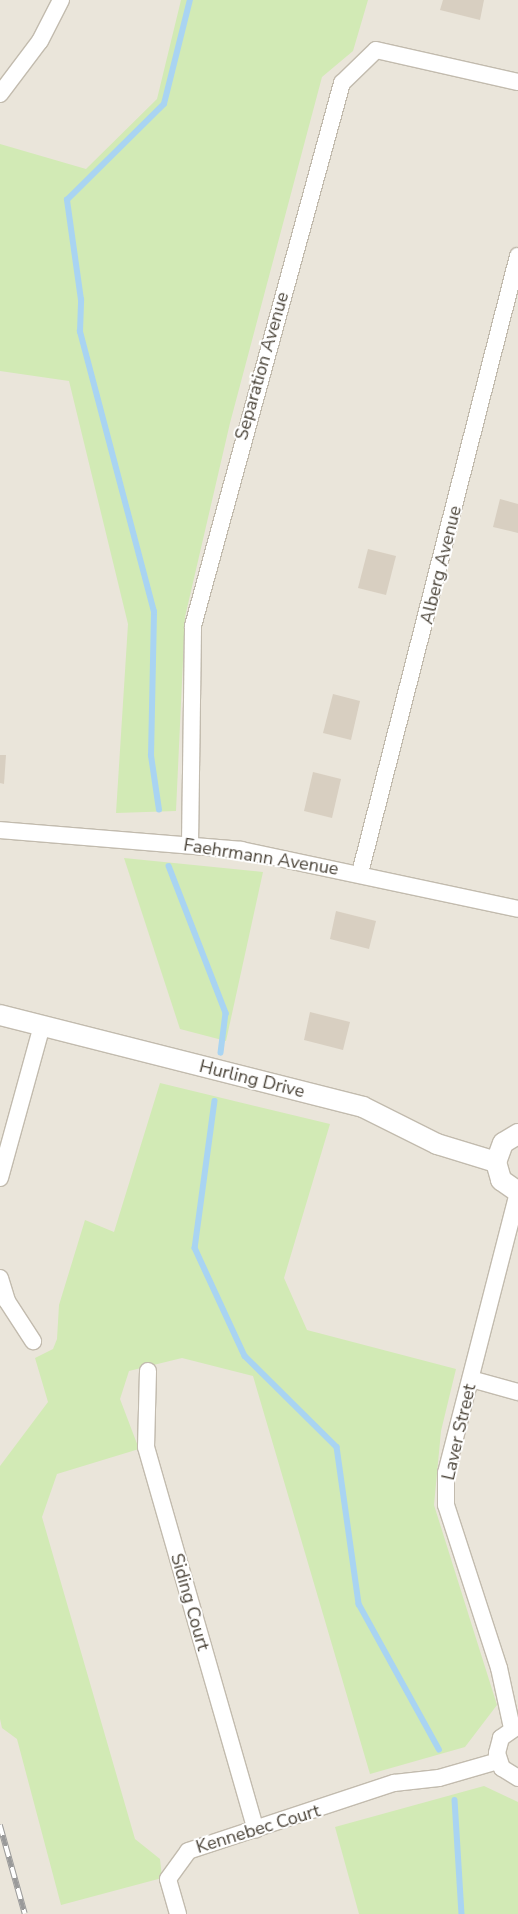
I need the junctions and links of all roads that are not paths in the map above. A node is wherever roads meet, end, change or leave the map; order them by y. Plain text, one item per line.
1 (61, 0) edge
2 (518, 82) edge
3 (0, 94) edge
4 (518, 256) edge
5 (0, 830) edge
6 (190, 844) junction
7 (360, 873) junction
8 (518, 909) edge
9 (0, 1015) edge
10 (42, 1026) junction
11 (518, 1134) edge
12 (496, 1162) junction
13 (0, 1178) edge
14 (518, 1192) edge
15 (0, 1278) edge
16 (33, 1341) dead end
17 (148, 1371) dead end
18 (471, 1379) junction
19 (518, 1392) edge
20 (515, 1727) edge
21 (498, 1761) junction
22 (518, 1778) edge
23 (256, 1830) junction
24 (178, 1914) edge

1 - 3 street
2 - 6 street, Separation Avenue
4 - 7 street, Alberg Avenue
5 - 6 street, Faehrmann Avenue
6 - 7 street, Faehrmann Avenue
7 - 8 street, Faehrmann Avenue
9 - 10 street, Hurling Drive
10 - 12 street, Hurling Drive
10 - 13 street
11 - 12 street
12 - 14 street
14 - 18 street, Laver Street
15 - 16 street
17 - 23 street, Siding Court
18 - 19 street
18 - 20 street, Laver Street
20 - 21 street
21 - 22 street
21 - 23 street, Kennebec Court
23 - 24 street, Kennebec Court

